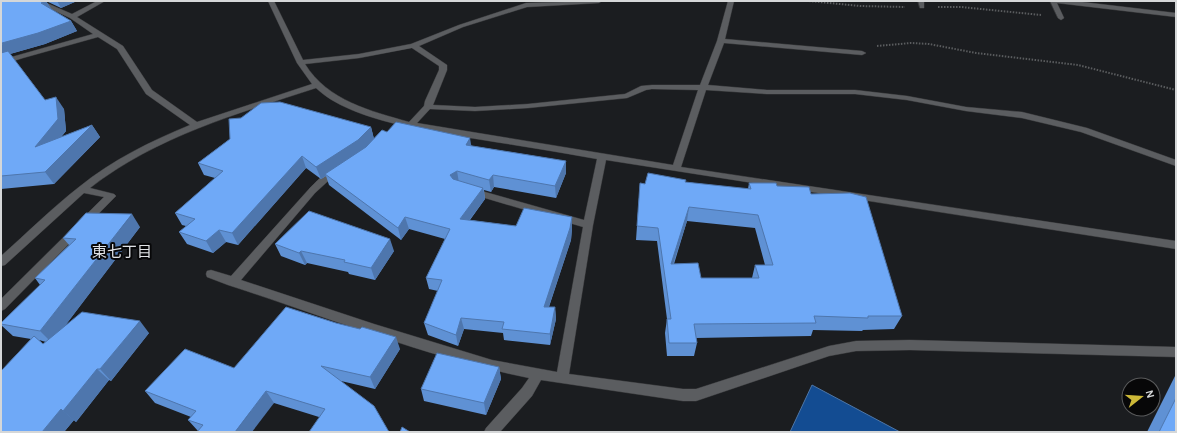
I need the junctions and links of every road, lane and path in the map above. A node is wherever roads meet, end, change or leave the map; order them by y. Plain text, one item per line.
1 (37, 1) edge
2 (102, 1) edge
3 (271, 1) edge
4 (599, 1) edge
5 (731, 1) edge
6 (1053, 1) edge
7 (1057, 1) edge
8 (1088, 3) edge
9 (1176, 16) edge
10 (72, 17) junction
11 (1061, 18) dead end
12 (100, 34) junction
13 (721, 42) junction
14 (413, 46) junction
15 (862, 54) joint
16 (1, 63) edge
17 (301, 63) junction
18 (317, 85) junction
19 (703, 88) junction
20 (1176, 90) edge
21 (428, 107) junction
22 (398, 121) junction
23 (412, 125) junction
24 (197, 126) junction
25 (390, 131) edge
26 (602, 157) junction
27 (1176, 163) edge
28 (343, 169) edge
29 (676, 169) junction
30 (459, 187) edge
31 (82, 189) junction
32 (588, 224) junction
33 (1176, 246) edge
34 (1, 262) edge
35 (211, 274) dead end
36 (232, 282) junction
37 (1, 306) edge
38 (1176, 352) edge
39 (538, 375) junction
40 (562, 379) junction
41 (491, 432) edge

1 - 10 street
2 - 10 street
3 - 17 street
4 - 14 street
5 - 13 street
6 - 11 street
7 - 8 street
8 - 9 street
10 - 12 street
12 - 16 street
12 - 24 street
13 - 15 street
13 - 19 street
14 - 17 street
14 - 21 street
15 - 20 path
17 - 18 street
18 - 22 street
18 - 24 street
19 - 21 street
19 - 27 street
19 - 29 street
21 - 23 street
22 - 23 street
22 - 25 street
23 - 26 street
24 - 31 street
26 - 29 street
26 - 32 street
28 - 36 street
29 - 33 street
30 - 32 street
31 - 34 street
31 - 37 street
32 - 40 street
35 - 36 street
36 - 39 street
38 - 40 street
39 - 40 street
39 - 41 street

